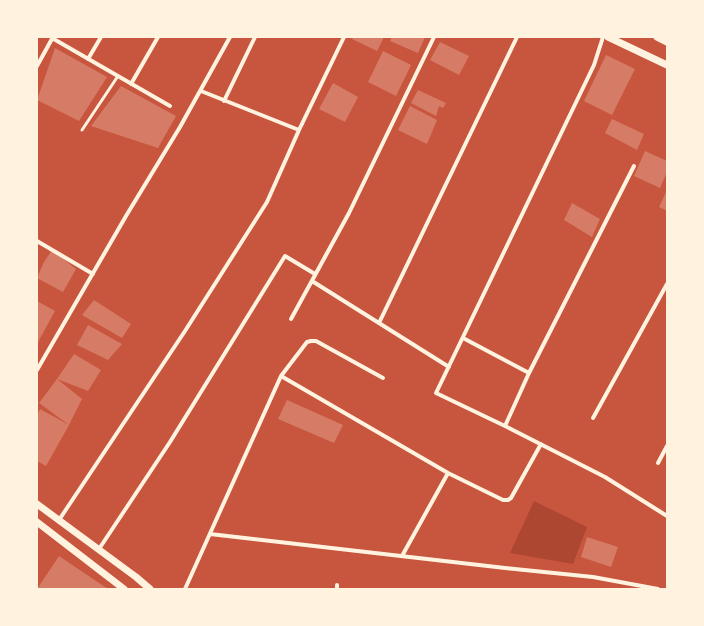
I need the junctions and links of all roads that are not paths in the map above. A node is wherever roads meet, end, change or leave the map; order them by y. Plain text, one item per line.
1 (101, 37) edge
2 (158, 37) edge
3 (230, 37) edge
4 (255, 37) edge
5 (344, 37) edge
6 (434, 37) edge
7 (517, 37) edge
8 (603, 37) edge
9 (608, 37) edge
10 (657, 37) edge
11 (52, 38) edge
12 (667, 42) edge
13 (88, 59) junction
14 (667, 65) edge
15 (37, 66) edge
16 (118, 76) junction
17 (131, 84) junction
18 (201, 92) junction
19 (224, 100) junction
20 (170, 106) dead end
21 (82, 130) dead end
22 (299, 130) junction
23 (634, 166) dead end
24 (37, 241) edge
25 (93, 274) junction
26 (316, 274) junction
27 (312, 281) junction
28 (667, 284) edge
29 (291, 319) dead end
30 (379, 323) junction
31 (463, 338) junction
32 (449, 367) junction
33 (37, 370) edge
34 (529, 373) junction
35 (281, 376) junction
36 (383, 378) dead end
37 (593, 418) dead end
38 (505, 426) junction
39 (541, 444) junction
40 (667, 446) edge
41 (658, 463) dead end
42 (448, 473) junction
43 (37, 504) edge
44 (667, 516) edge
45 (59, 520) junction
46 (37, 522) edge
47 (210, 534) junction
48 (98, 549) junction
49 (402, 556) junction
50 (124, 589) edge
51 (150, 589) edge
52 (185, 589) edge
53 (658, 589) edge

1 - 13 street
2 - 17 street
3 - 18 street
4 - 19 street
5 - 22 street
6 - 26 street
7 - 30 street
8 - 31 street
9 - 14 street
10 - 12 street
11 - 13 street
11 - 15 street
13 - 16 street
16 - 17 street
16 - 21 lane
17 - 20 street
18 - 19 street
18 - 25 street
19 - 22 street
22 - 45 street
23 - 34 street
24 - 25 street
25 - 33 street
26 - 27 street
26 - 48 street
27 - 29 street
27 - 30 street
28 - 37 street
30 - 32 street
31 - 32 street
31 - 34 street
32 - 38 street
34 - 38 street
35 - 36 street
35 - 42 street
35 - 47 street
38 - 39 street
39 - 42 street
39 - 44 street
40 - 41 street
42 - 49 street
43 - 45 street
45 - 48 street
46 - 50 street
47 - 49 street
47 - 52 street
48 - 51 street
49 - 53 street

